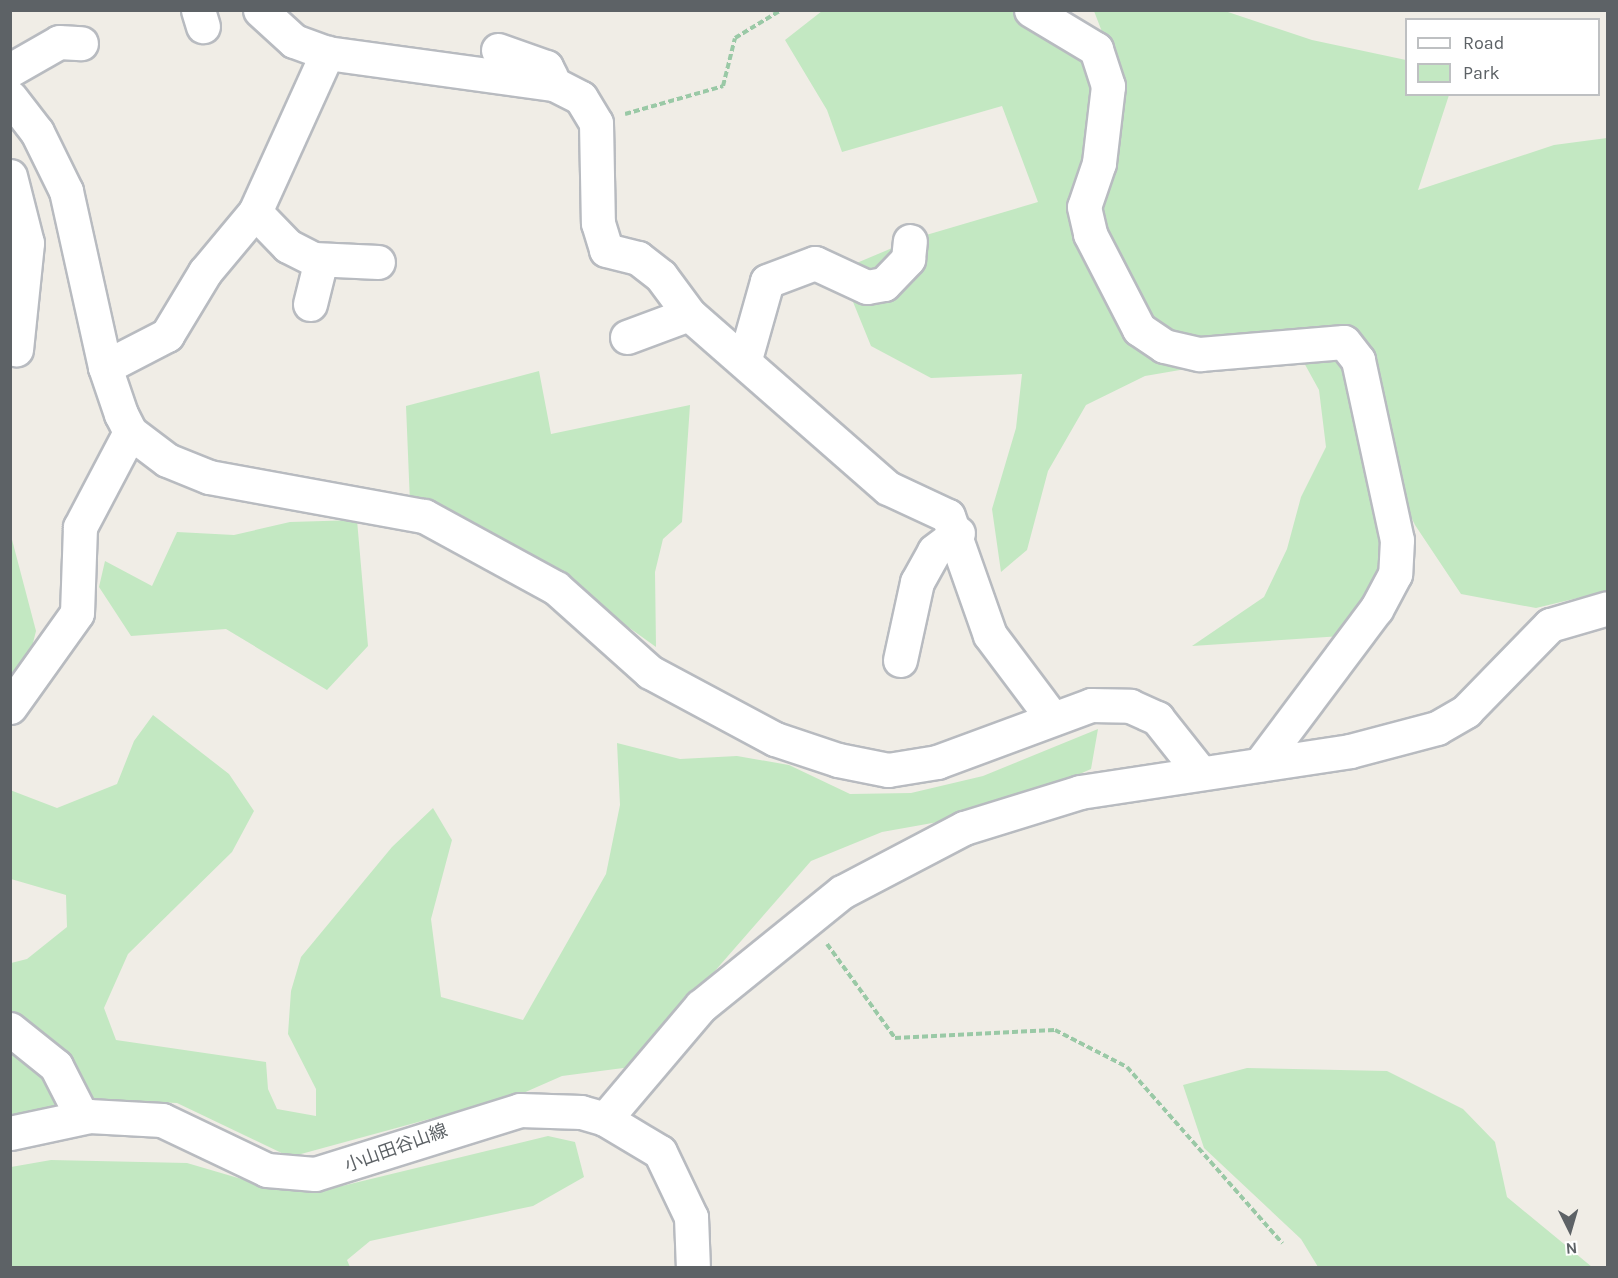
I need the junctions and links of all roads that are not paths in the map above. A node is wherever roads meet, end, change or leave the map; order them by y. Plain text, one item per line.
1 (260, 10) edge
2 (1031, 10) edge
3 (81, 43) dead end
4 (498, 50) dead end
5 (327, 53) junction
6 (10, 70) edge
7 (554, 84) junction
8 (10, 97) edge
9 (10, 176) edge
10 (255, 212) junction
11 (910, 241) dead end
12 (321, 260) junction
13 (378, 262) dead end
14 (310, 304) dead end
15 (689, 314) junction
16 (627, 337) dead end
17 (15, 348) dead end
18 (745, 359) junction
19 (105, 367) junction
20 (130, 432) junction
21 (958, 533) junction
22 (1608, 608) edge
23 (900, 660) dead end
24 (10, 707) edge
25 (1052, 718) junction
26 (1260, 764) junction
27 (1199, 771) junction
28 (10, 1029) edge
29 (82, 1117) junction
30 (605, 1119) junction
31 (10, 1133) edge
32 (693, 1268) edge

1 - 5 street
2 - 26 street
3 - 6 street
4 - 7 street
5 - 7 street
5 - 10 street
7 - 15 street
8 - 19 street
9 - 17 street
10 - 12 street
10 - 19 street
11 - 18 street
12 - 13 street
12 - 14 street
15 - 16 street
15 - 18 street
18 - 21 street
19 - 20 street
20 - 24 street
20 - 25 street
21 - 23 street
21 - 25 street
22 - 26 street
25 - 27 street
26 - 27 street
27 - 30 street
28 - 29 street
29 - 30 street, 小山田谷山線
29 - 31 street, 小山田谷山線
30 - 32 street, 小山田谷山線

